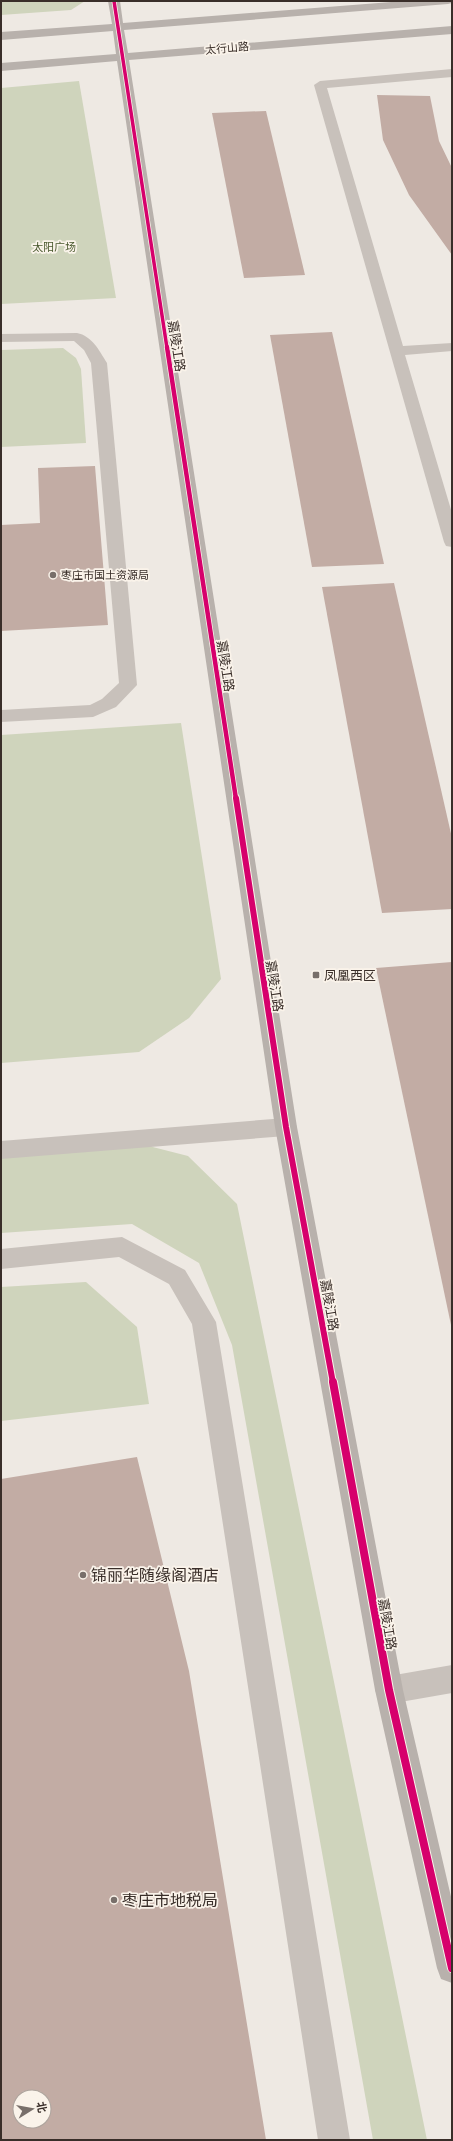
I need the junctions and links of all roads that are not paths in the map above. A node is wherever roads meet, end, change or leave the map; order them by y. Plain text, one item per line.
1 (114, 1) edge
2 (448, 1) edge
3 (117, 27) junction
4 (452, 30) edge
5 (1, 36) edge
6 (121, 57) junction
7 (1, 67) edge
8 (452, 73) edge
9 (1, 338) edge
10 (452, 346) edge
11 (397, 351) junction
12 (452, 542) edge
13 (1, 716) edge
14 (286, 1127) junction
15 (1, 1150) edge
16 (1, 1259) edge
17 (452, 1679) edge
18 (389, 1690) junction
19 (452, 1968) edge
20 (334, 2140) edge

1 - 3 street, 嘉陵江路
2 - 3 street
3 - 5 street
3 - 6 street, 嘉陵江路
4 - 6 street, 太行山路
6 - 7 street, 太行山路
6 - 14 street, 嘉陵江路
8 - 11 street
9 - 13 street
10 - 11 street
11 - 12 street
14 - 15 street
14 - 18 street, 嘉陵江路
16 - 20 street
17 - 18 street
18 - 19 street, 嘉陵江路

